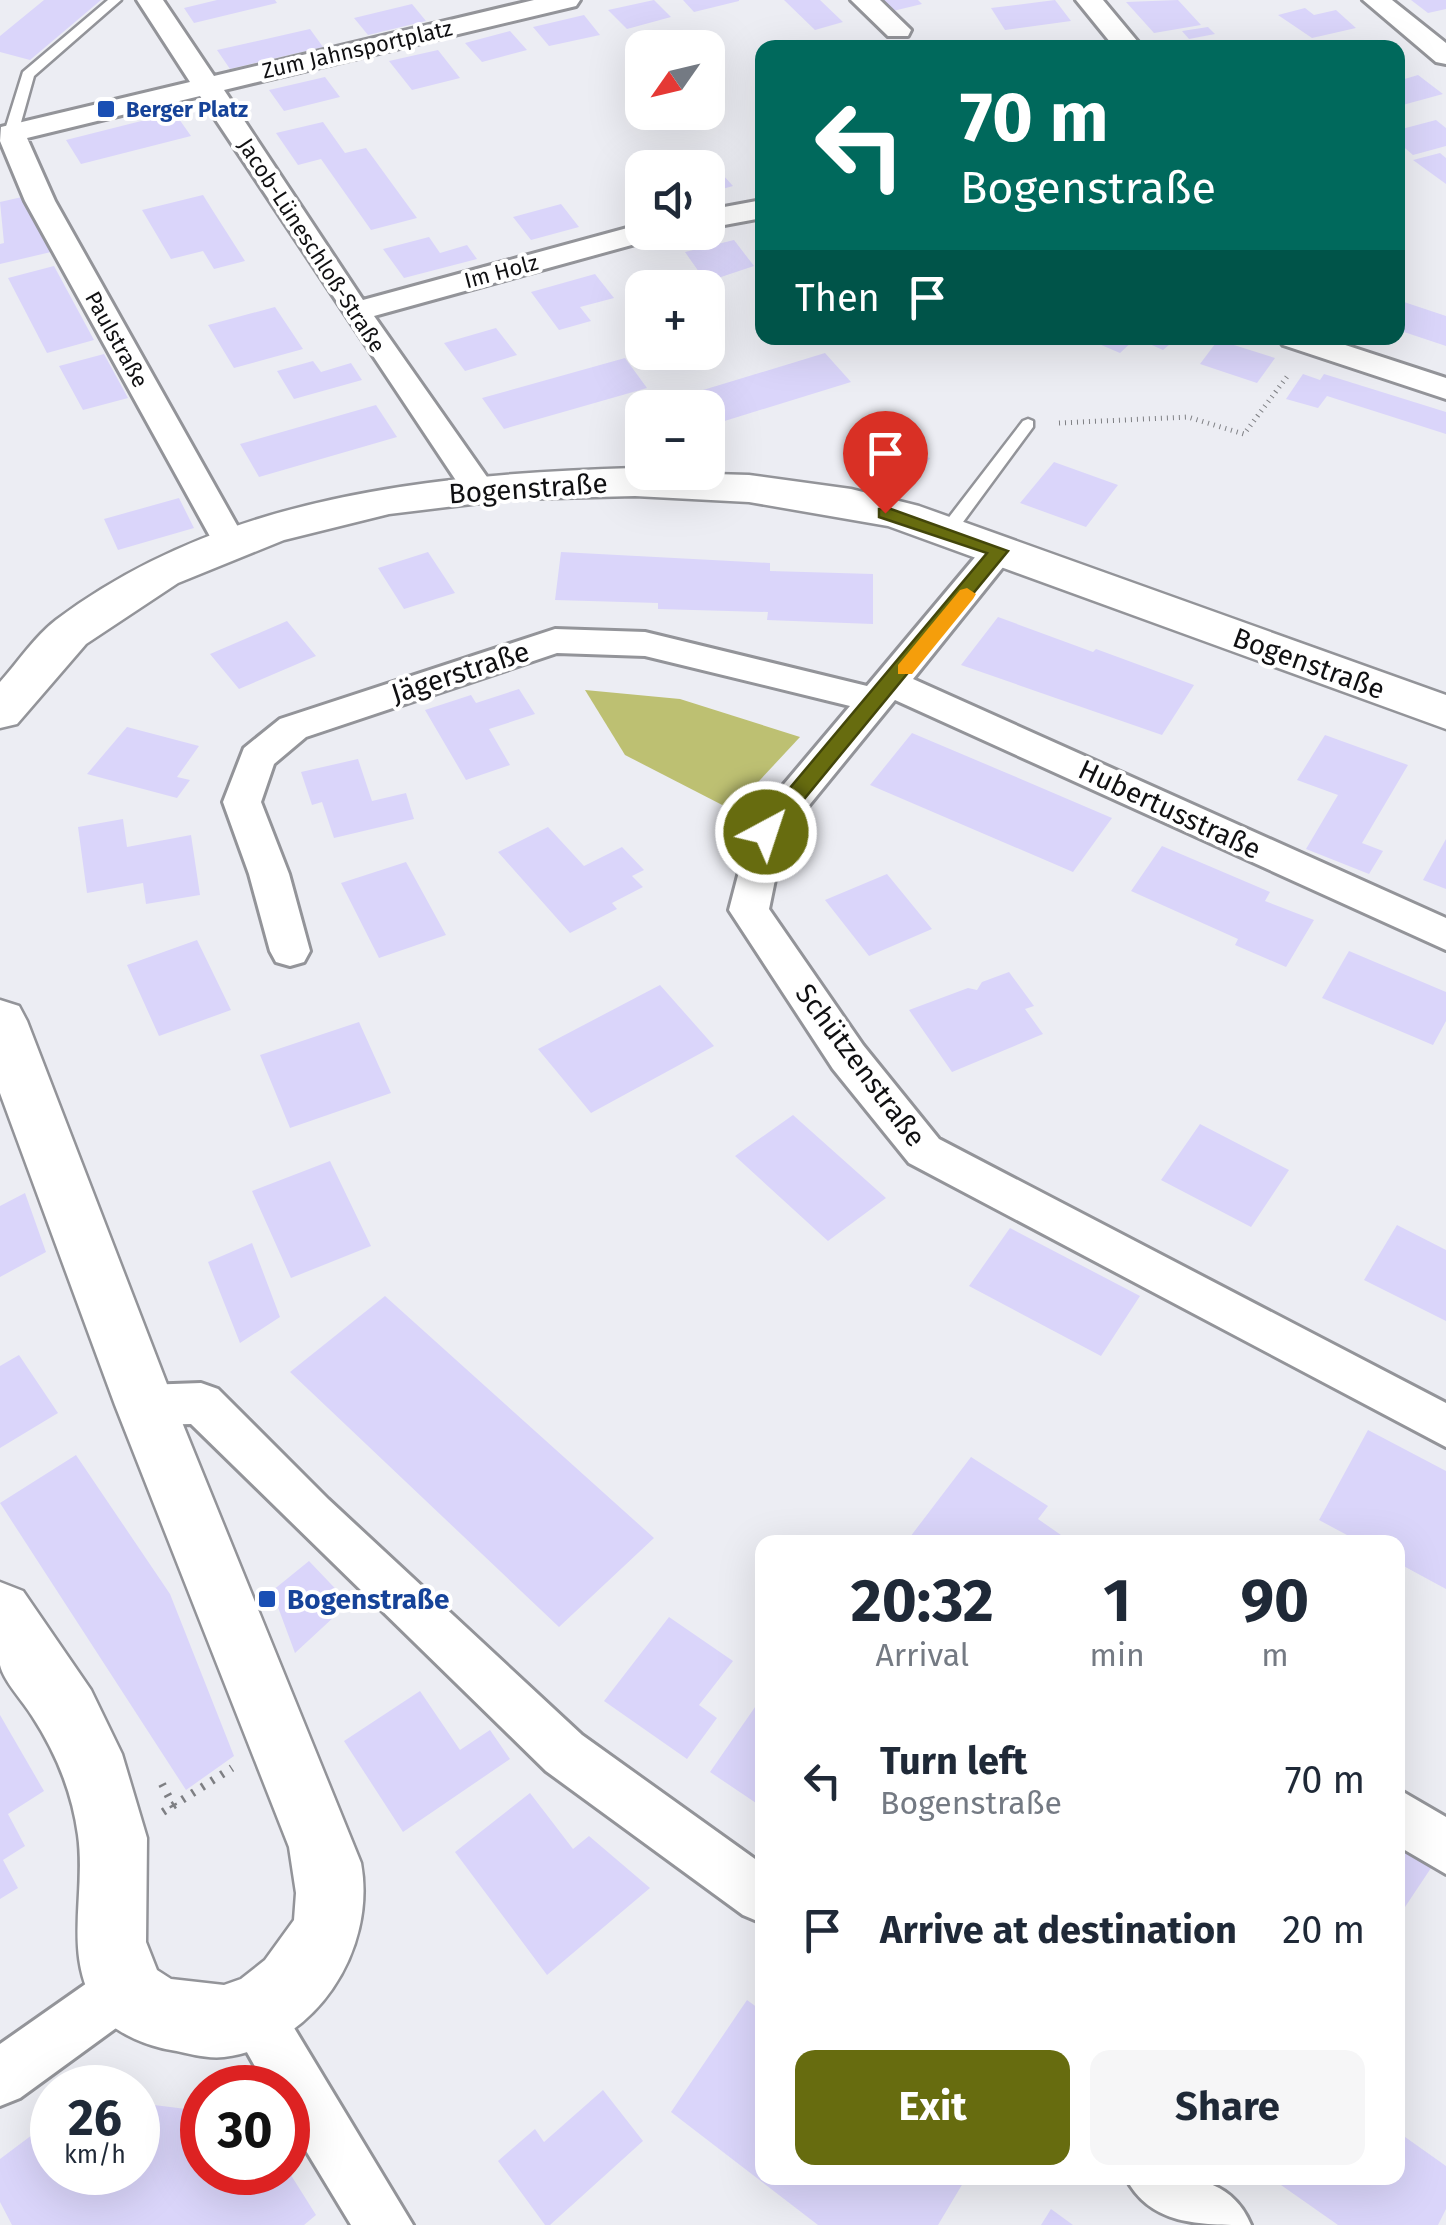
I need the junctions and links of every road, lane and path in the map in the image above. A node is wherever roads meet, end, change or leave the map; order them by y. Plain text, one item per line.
1 (115, 0) edge
2 (150, 0) edge
3 (567, 0) edge
4 (864, 0) edge
5 (1089, 0) edge
6 (1376, 0) edge
7 (898, 30) dead end
8 (1123, 40) edge
9 (1446, 56) edge
10 (206, 84) junction
11 (11, 133) junction
12 (755, 209) edge
13 (725, 216) edge
14 (625, 238) edge
15 (356, 311) junction
16 (1300, 345) edge
17 (1318, 345) edge
18 (1446, 389) edge
19 (1028, 424) joint
20 (477, 487) junction
21 (946, 533) junction
22 (230, 543) junction
23 (999, 551) junction
24 (884, 692) junction
25 (0, 712) edge
26 (1446, 713) edge
27 (1446, 935) edge
28 (290, 951) dead end
29 (0, 1021) edge
30 (145, 1405) junction
31 (1446, 1426) edge
32 (0, 1612) edge
33 (232, 1768) dead end
34 (156, 1771) dead end
35 (1405, 1820) edge
36 (1446, 1848) edge
37 (755, 1891) edge
38 (126, 1988) junction
39 (252, 2013) junction
40 (0, 2078) edge
41 (1166, 2185) edge
42 (384, 2225) edge
43 (1222, 2225) edge

1 - 11 lane
2 - 10 street, Jacob-Lüneschloß-Straße
3 - 10 street, Zum Jahnsportplatz
4 - 7 street
5 - 8 street
6 - 9 street
10 - 11 street, Zum Jahnsportplatz
10 - 15 street, Jacob-Lüneschloß-Straße
11 - 22 street, Paulstraße
12 - 13 street
14 - 15 street, Im Holz
15 - 20 street, Jacob-Lüneschloß-Straße
16 - 19 path
17 - 18 street
19 - 21 lane
20 - 21 main road, Bogenstraße
20 - 22 main road, Bogenstraße
21 - 23 main road, Bogenstraße
22 - 25 main road, Bogenstraße
23 - 24 street, Schützenstraße
23 - 26 main road, Bogenstraße
24 - 27 street, Hubertusstraße
24 - 28 street, Jägerstraße
24 - 31 street, Schützenstraße
29 - 30 main road
30 - 37 street
30 - 39 main road
32 - 38 main road
33 - 34 path
35 - 36 street
38 - 39 main road
38 - 40 street
39 - 42 street
41 - 43 street

